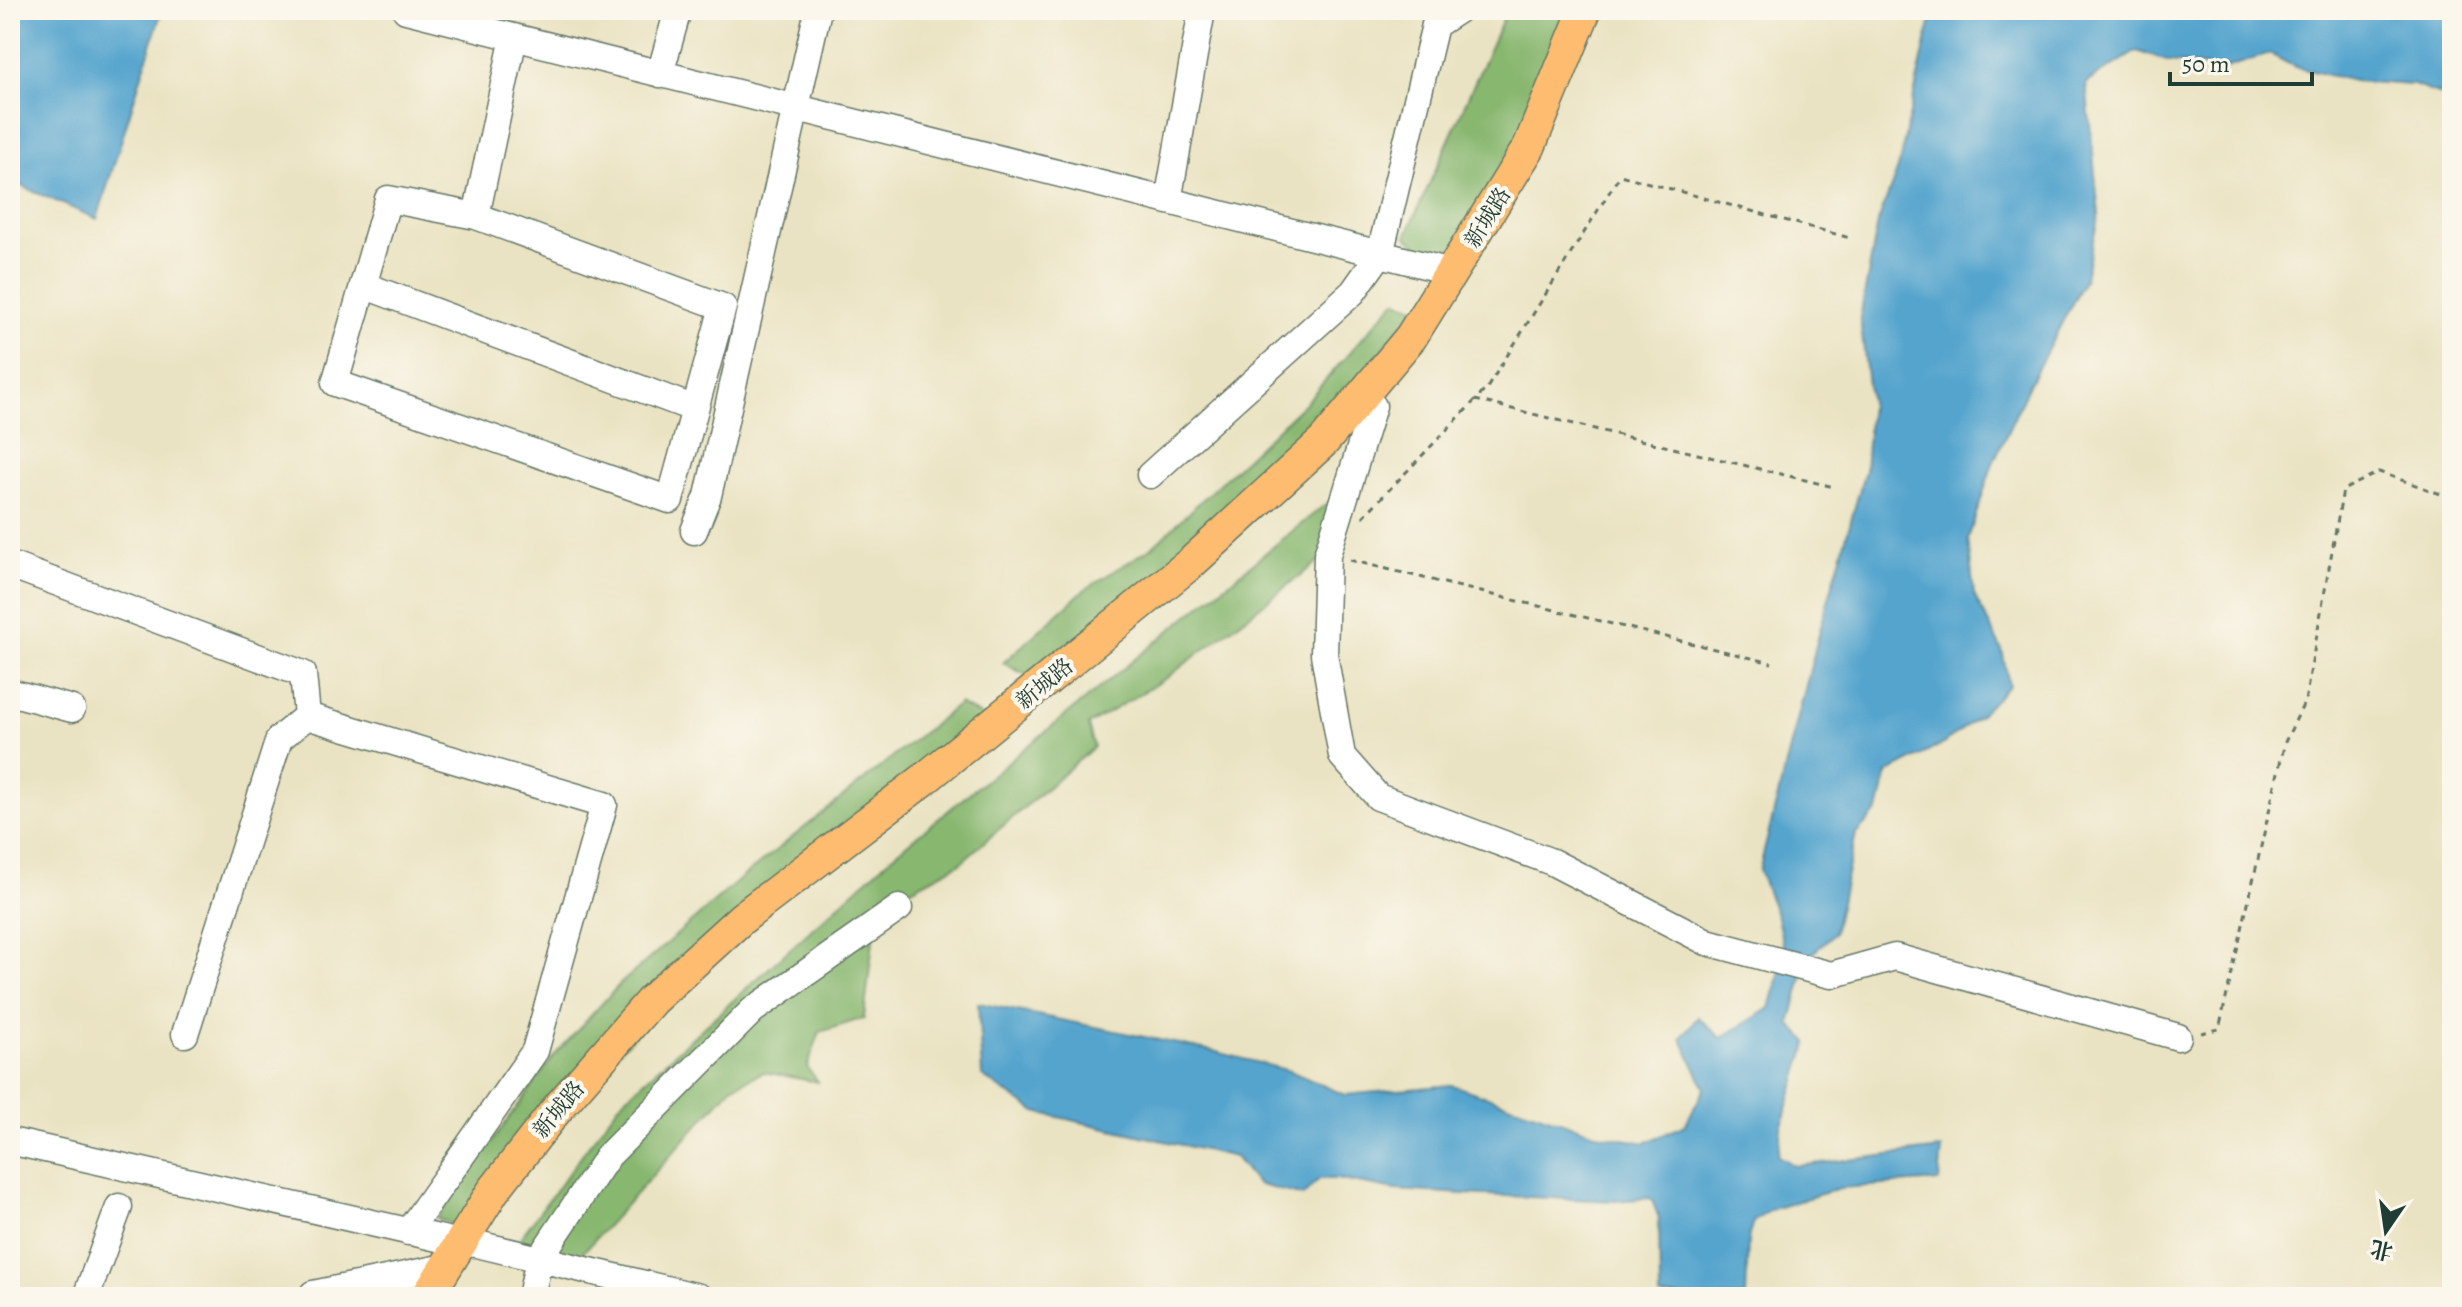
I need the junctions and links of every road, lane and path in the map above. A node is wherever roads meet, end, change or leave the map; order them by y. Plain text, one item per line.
1 (406, 10) edge
2 (678, 10) edge
3 (818, 10) edge
4 (1202, 10) edge
5 (1458, 10) edge
6 (1585, 10) edge
7 (1602, 10) edge
8 (514, 37) junction
9 (660, 74) junction
10 (795, 108) junction
11 (1168, 201) junction
12 (476, 216) junction
13 (1850, 238) dead end
14 (1380, 254) junction
15 (1452, 272) junction
16 (363, 285) junction
17 (1475, 400) junction
18 (1373, 406) junction
19 (695, 409) junction
20 (1150, 475) dead end
21 (1834, 487) dead end
22 (2452, 498) edge
23 (1359, 522) dead end
24 (694, 531) dead end
25 (1327, 555) junction
26 (10, 565) edge
27 (1772, 663) dead end
28 (10, 692) edge
29 (72, 709) dead end
30 (307, 716) junction
31 (899, 908) dead end
32 (185, 1034) dead end
33 (2178, 1037) joint
34 (10, 1141) edge
35 (119, 1207) dead end
36 (408, 1232) junction
37 (539, 1259) junction
38 (456, 1263) edge
39 (86, 1297) edge
40 (312, 1297) edge
41 (427, 1297) edge
42 (531, 1297) edge
43 (699, 1297) edge

1 - 8 street
2 - 9 street
3 - 10 street
4 - 11 street
5 - 14 street
6 - 15 main road, 新城路
7 - 18 main road, 新城路
8 - 9 street
8 - 12 street
9 - 10 street
10 - 11 street
10 - 24 street
11 - 14 street
12 - 16 street
12 - 19 street
13 - 17 path
14 - 15 street
14 - 20 street
15 - 38 main road, 新城路
16 - 19 street
16 - 19 street
17 - 21 path
17 - 23 path
18 - 25 street
18 - 38 main road, 新城路
22 - 33 path
25 - 27 path
25 - 33 street
26 - 30 street
28 - 29 street
30 - 32 street
30 - 36 street
31 - 37 street
34 - 36 street
35 - 39 street
36 - 38 street
37 - 38 street
37 - 42 street
37 - 43 street
38 - 40 street
38 - 41 main road, 新城路

